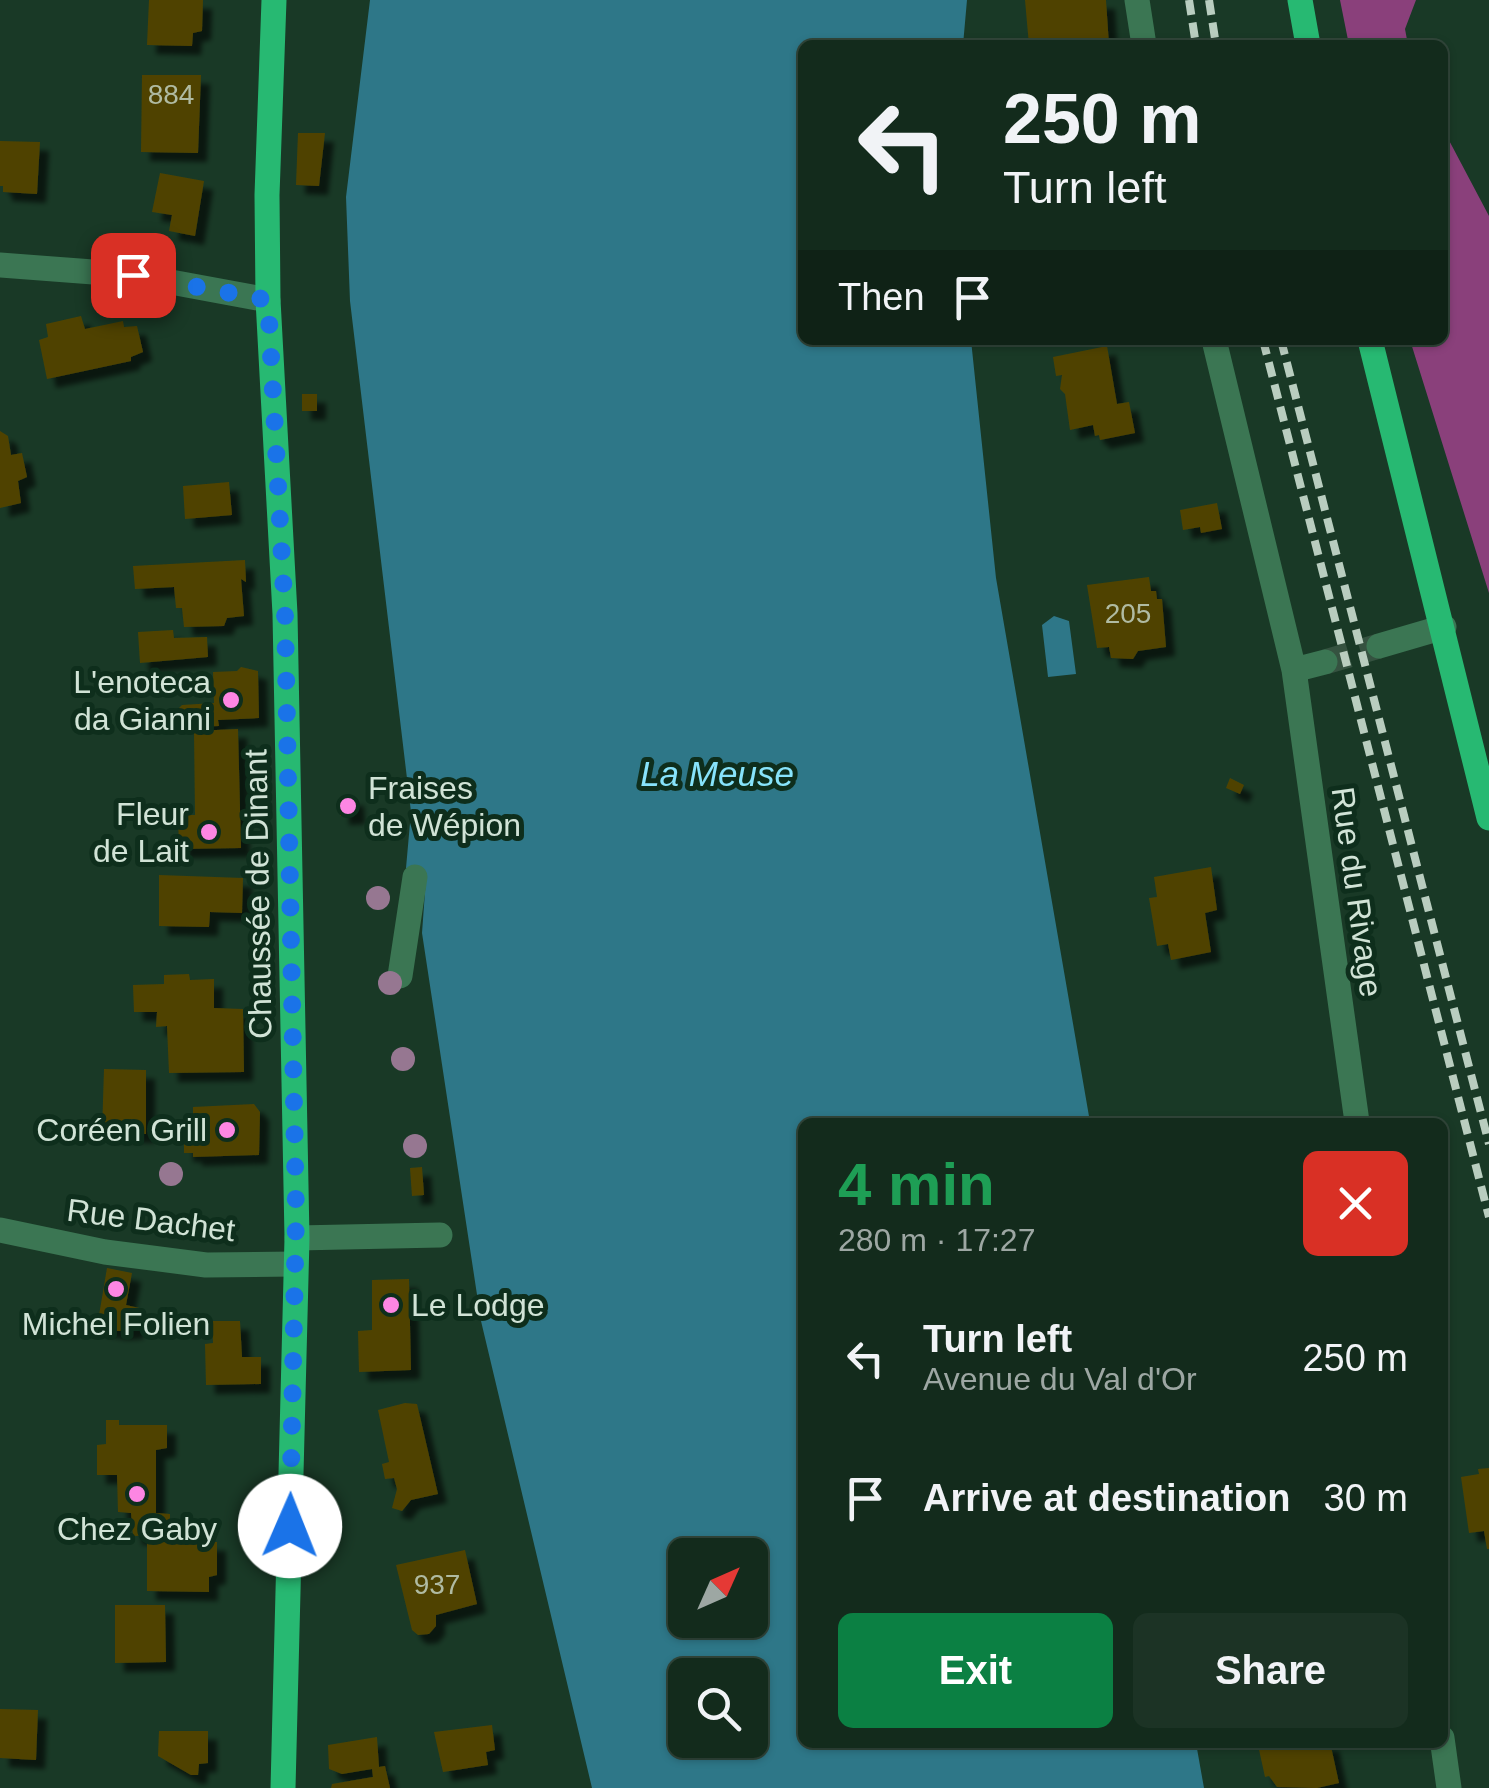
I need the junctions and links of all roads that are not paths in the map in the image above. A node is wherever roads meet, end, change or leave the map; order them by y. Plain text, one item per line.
1 (274, 0) edge
2 (1137, 0) edge
3 (1300, 0) edge
4 (1143, 40) edge
5 (1307, 40) edge
6 (0, 265) edge
7 (268, 300) junction
8 (1215, 345) edge
9 (1371, 345) edge
10 (1444, 627) junction
11 (1379, 646) tunnel mouth
12 (1326, 662) tunnel mouth
13 (1294, 670) junction
14 (1489, 818) edge
15 (415, 877) dead end
16 (400, 976) dead end
17 (1356, 1118) edge
18 (0, 1230) edge
19 (440, 1235) dead end
20 (296, 1251) junction
21 (1444, 1748) edge
22 (283, 1788) edge
23 (1450, 1788) edge

1 - 7 main road, Chaussée de Dinant
2 - 4 street
3 - 5 main road
6 - 7 street
7 - 20 main road, Chaussée de Dinant
8 - 13 street, Rue du Rivage
9 - 10 main road
10 - 11 street
10 - 14 main road
12 - 13 street
13 - 17 street, Rue du Rivage
15 - 16 street
18 - 20 street, Rue Dachet
19 - 20 street, Rue Dachet
20 - 22 main road, Chaussée de Dinant
21 - 23 street

